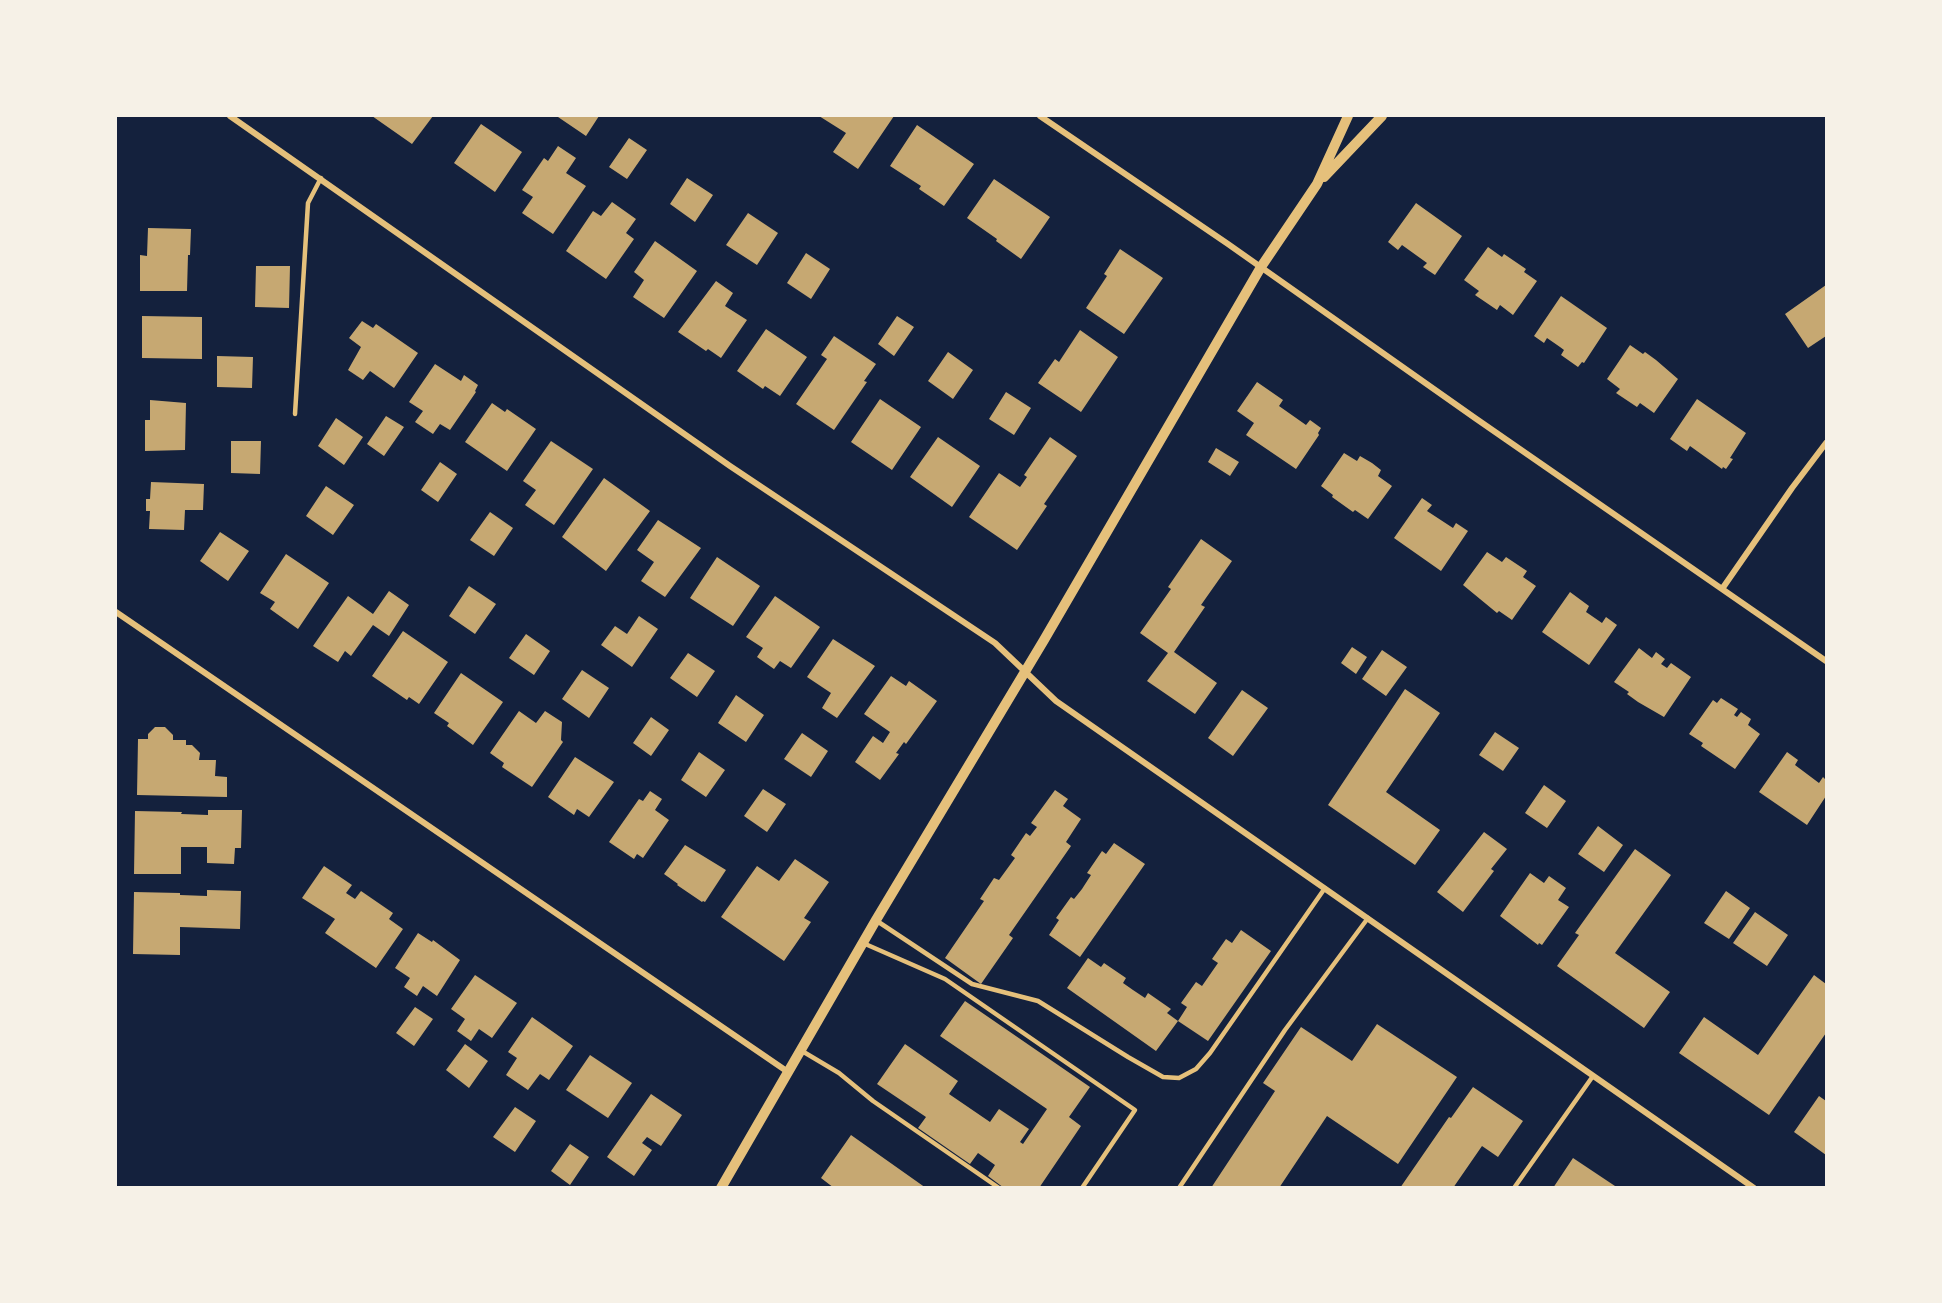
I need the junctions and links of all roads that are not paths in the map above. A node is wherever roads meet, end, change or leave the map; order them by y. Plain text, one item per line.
1 (230, 116) edge
2 (1040, 116) edge
3 (1348, 116) edge
4 (1382, 116) edge
5 (321, 178) junction
6 (1317, 184) junction
7 (1261, 267) junction
8 (295, 414) dead end
9 (1827, 442) edge
10 (1722, 589) junction
11 (116, 612) edge
12 (1827, 661) edge
13 (1025, 671) junction
14 (1325, 888) junction
15 (1368, 918) junction
16 (876, 920) junction
17 (863, 943) junction
18 (801, 1050) junction
19 (788, 1072) junction
20 (1593, 1076) junction
21 (721, 1188) edge
22 (999, 1188) edge
23 (1083, 1188) edge
24 (1179, 1188) edge
25 (1514, 1188) edge
26 (1754, 1188) edge

1 - 5 street
2 - 7 street
3 - 6 street
4 - 6 street
5 - 8 lane
5 - 13 street
6 - 7 street
7 - 10 street
7 - 13 street
9 - 10 street
10 - 12 street
11 - 19 street
13 - 14 street
13 - 16 street
14 - 15 street
14 - 16 lane
15 - 20 street
15 - 24 lane
16 - 17 street
17 - 18 street
17 - 23 lane
18 - 19 street
18 - 22 lane
19 - 21 street
20 - 25 lane
20 - 26 street

